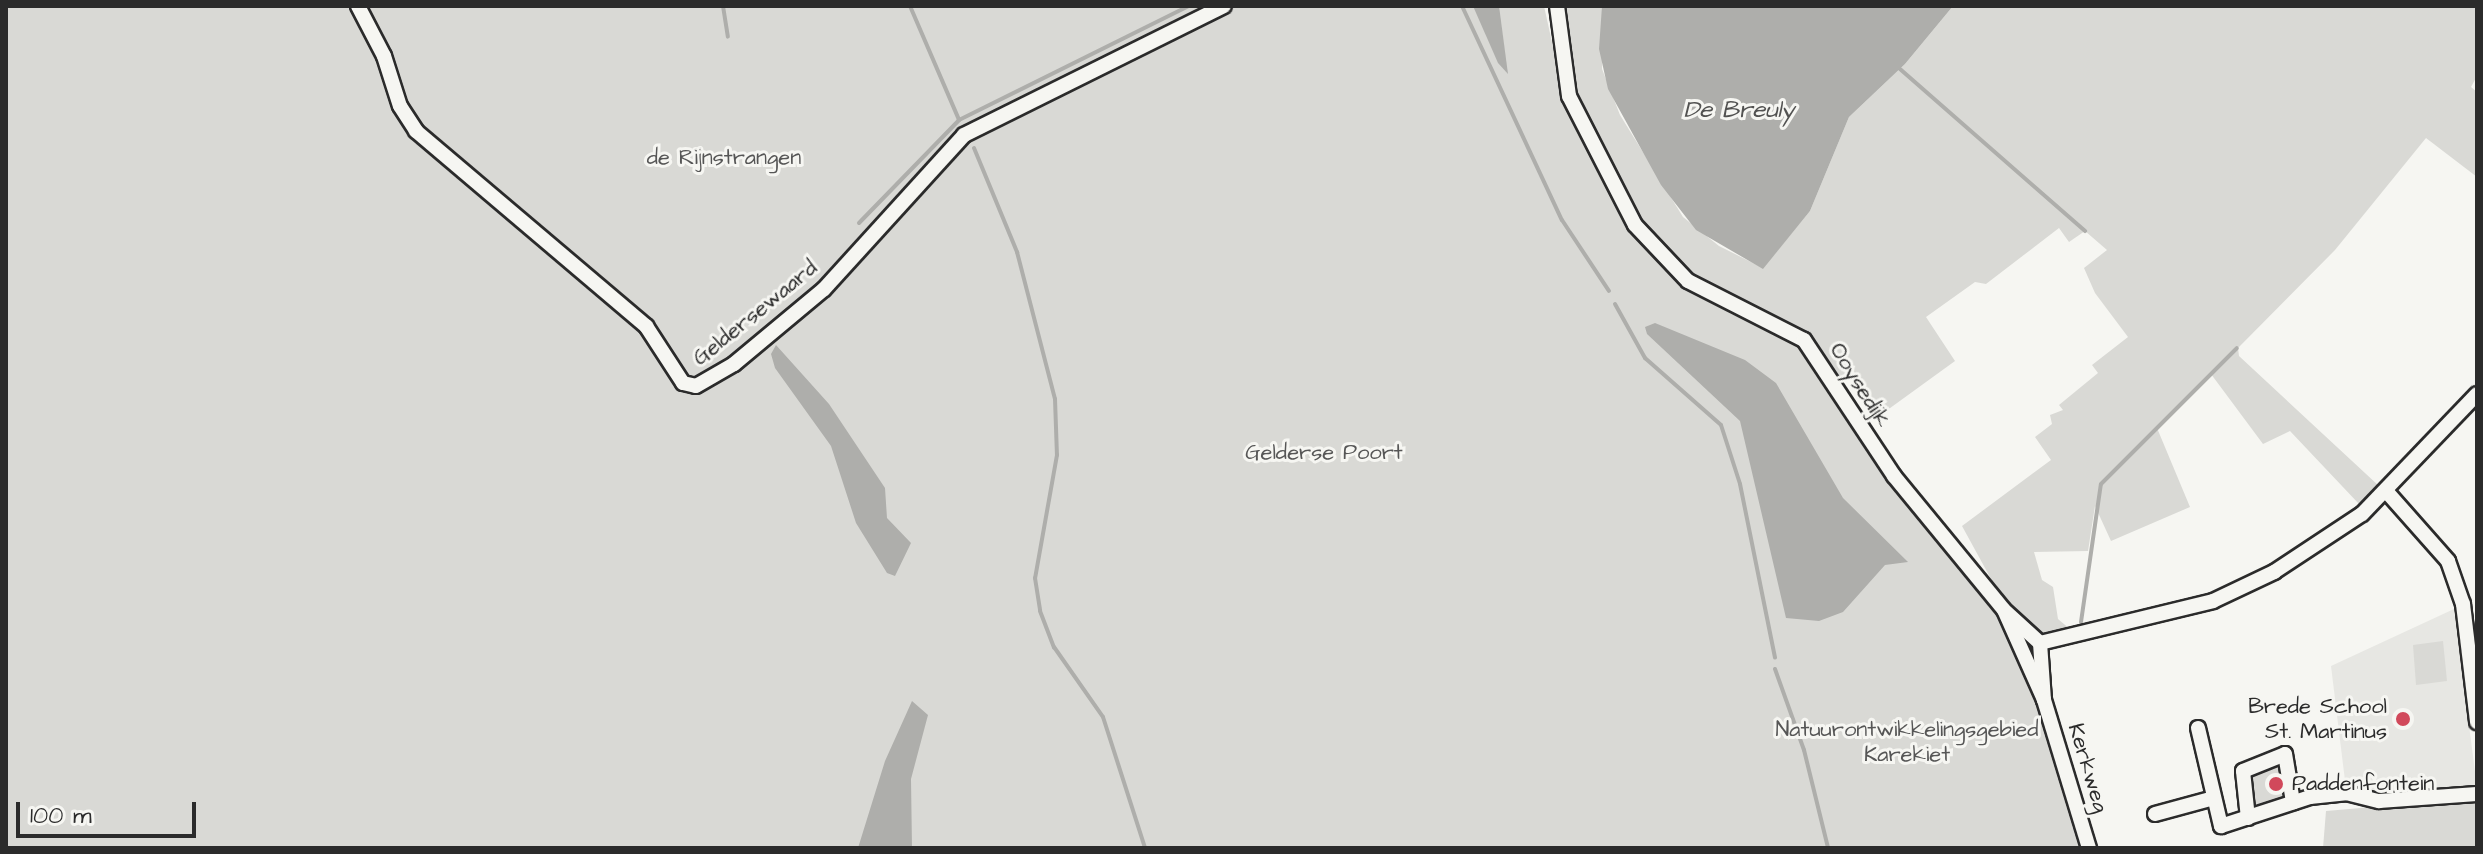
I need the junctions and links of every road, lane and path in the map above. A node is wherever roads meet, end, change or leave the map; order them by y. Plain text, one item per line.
1 (358, 6) edge
2 (1224, 6) edge
3 (1548, 6) edge
4 (1557, 6) edge
5 (1558, 40) junction
6 (2477, 394) edge
7 (2387, 492) junction
8 (2470, 603) edge
9 (2004, 610) junction
10 (2040, 643) junction
11 (2044, 700) junction
12 (2477, 722) edge
13 (2198, 728) dead end
14 (2477, 794) edge
15 (2214, 798) junction
16 (2293, 802) junction
17 (2155, 814) dead end
18 (2248, 818) junction
19 (2089, 848) edge

1 - 2 street, Geldersewaard
3 - 5 street
4 - 5 street, Ooysedijk
5 - 9 street, Ooysedijk
6 - 7 street
7 - 8 street
7 - 10 street
8 - 12 street
9 - 10 street
9 - 11 street, Ooysedijk
10 - 11 street
11 - 19 street, Kerkweg
13 - 15 street
14 - 16 street
15 - 17 street
15 - 18 street
16 - 18 street
16 - 18 street

